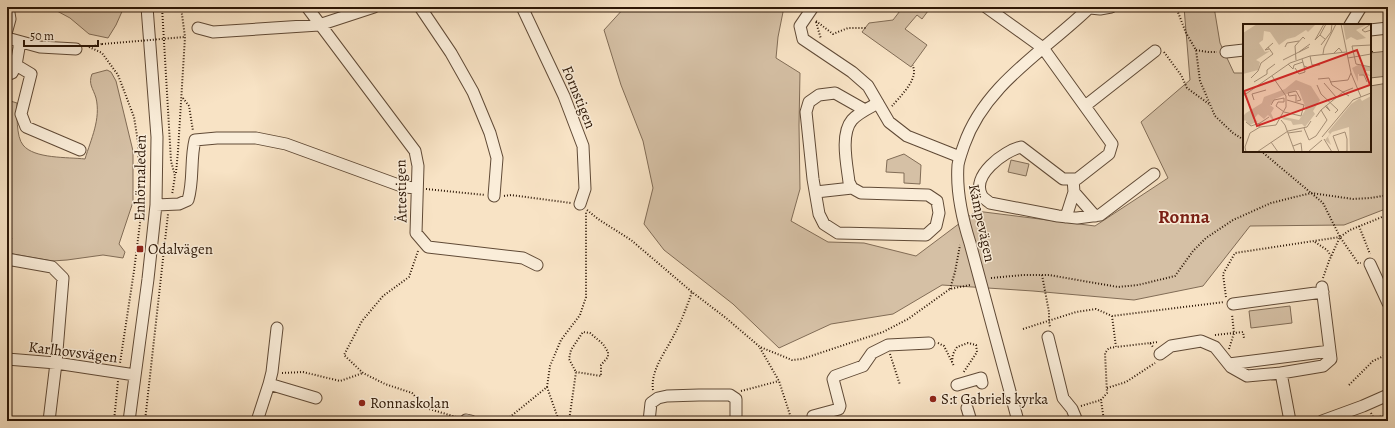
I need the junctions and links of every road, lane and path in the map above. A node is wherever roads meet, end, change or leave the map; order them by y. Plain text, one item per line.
1 (8, 7) edge
2 (146, 7) edge
3 (181, 7) edge
4 (307, 7) edge
5 (374, 7) edge
6 (420, 7) edge
7 (522, 7) edge
8 (813, 7) edge
9 (934, 7) edge
10 (948, 7) edge
11 (986, 7) edge
12 (1090, 7) edge
13 (1111, 7) edge
14 (1176, 7) edge
15 (1361, 7) edge
16 (1352, 24) edge
17 (319, 25) junction
18 (198, 28) dead end
19 (866, 28) dead end
20 (1388, 28) edge
21 (7, 30) edge
22 (1371, 30) edge
23 (185, 37) junction
24 (7, 38) edge
25 (20, 42) junction
26 (89, 47) junction
27 (1044, 48) junction
28 (76, 49) joint
29 (1196, 50) junction
30 (1243, 50) edge
31 (1371, 50) edge
32 (1155, 51) joint
33 (1226, 52) joint
34 (1373, 53) dead end
35 (827, 55) junction
36 (16, 65) junction
37 (913, 65) dead end
38 (7, 75) edge
39 (182, 97) junction
40 (878, 103) junction
41 (1210, 105) junction
42 (1084, 106) junction
43 (865, 110) junction
44 (884, 114) junction
45 (1243, 139) edge
46 (195, 140) junction
47 (80, 150) dead end
48 (1262, 152) edge
49 (960, 157) junction
50 (1154, 174) dead end
51 (175, 176) dead end
52 (1073, 179) junction
53 (417, 188) junction
54 (852, 188) junction
55 (816, 192) junction
56 (1074, 192) junction
57 (1311, 193) junction
58 (1388, 195) edge
59 (494, 196) dead end
60 (580, 204) dead end
61 (156, 205) junction
62 (1095, 216) junction
63 (1066, 217) junction
64 (1388, 220) edge
65 (1359, 226) junction
66 (1340, 237) junction
67 (421, 239) junction
68 (1314, 242) junction
69 (960, 243) dead end
70 (1331, 257) junction
71 (7, 259) edge
72 (537, 264) dead end
73 (1370, 264) junction
74 (1042, 275) junction
75 (991, 278) dead end
76 (970, 285) dead end
77 (950, 289) junction
78 (1322, 290) junction
79 (692, 292) junction
80 (1388, 303) edge
81 (1233, 304) joint
82 (1112, 316) junction
83 (1049, 321) junction
84 (277, 328) dead end
85 (1023, 329) dead end
86 (882, 332) junction
87 (1234, 333) junction
88 (1048, 337) dead end
89 (1244, 338) dead end
90 (929, 343) dead end
91 (888, 345) junction
92 (760, 347) junction
93 (1116, 347) junction
94 (1330, 351) junction
95 (1160, 354) junction
96 (1388, 354) edge
97 (1228, 358) junction
98 (7, 359) edge
99 (952, 362) dead end
100 (56, 363) junction
101 (118, 372) junction
102 (576, 372) junction
103 (363, 373) junction
104 (1281, 373) junction
105 (135, 375) junction
106 (270, 379) junction
107 (959, 380) joint
108 (779, 381) junction
109 (982, 383) dead end
110 (900, 385) dead end
111 (1349, 385) dead end
112 (547, 386) junction
113 (1106, 388) junction
114 (730, 395) junction
115 (1388, 395) edge
116 (316, 398) dead end
117 (1101, 400) junction
118 (654, 401) junction
119 (967, 408) dead end
120 (1072, 409) junction
121 (1388, 415) edge
122 (813, 416) dead end
123 (1373, 418) dead end
124 (468, 420) edge
125 (49, 421) edge
126 (114, 421) edge
127 (129, 421) edge
128 (257, 421) edge
129 (505, 421) edge
130 (559, 421) edge
131 (569, 421) edge
132 (649, 421) edge
133 (736, 421) edge
134 (792, 421) edge
135 (971, 421) edge
136 (1018, 421) edge
137 (1077, 421) edge
138 (1104, 421) edge
139 (1171, 421) edge
140 (1183, 421) edge
141 (1290, 421) edge
142 (1322, 421) edge

1 - 21 street
2 - 61 street, Enhörnaleden
3 - 23 path
4 - 17 street, Ättestigen
5 - 17 street
6 - 59 street
7 - 60 street, Fornstigen
8 - 35 street
9 - 10 path
11 - 27 street
12 - 13 street
12 - 27 street, Kämpevägen
14 - 29 path
15 - 16 street
17 - 18 street
17 - 53 street, Ättestigen
19 - 35 path
20 - 22 street
23 - 26 path, bridge
23 - 39 path
24 - 25 street
25 - 28 street
25 - 36 street
26 - 28 path
26 - 101 path
27 - 42 street
27 - 49 street, Kämpevägen
29 - 33 path
29 - 41 path
30 - 33 street
31 - 34 path
32 - 41 path
32 - 42 street
35 - 40 street
36 - 38 street
36 - 47 street
37 - 44 path
39 - 46 path
39 - 51 path
40 - 43 street
40 - 44 street
41 - 45 path
42 - 52 street
43 - 54 street
43 - 55 street
44 - 49 street
46 - 53 street
46 - 61 street
48 - 57 path
49 - 136 street, Kämpevägen
50 - 62 street
52 - 56 street
52 - 63 street
53 - 67 street, Ättestigen
54 - 55 street
54 - 55 street
56 - 62 street
56 - 63 street
57 - 58 path
57 - 66 path
57 - 74 path
61 - 105 street, Enhörnaleden
62 - 63 street
64 - 65 path
65 - 66 path
65 - 73 path
66 - 68 path
66 - 70 path
66 - 73 path
67 - 72 street, Ättestigen
67 - 103 path
68 - 70 path
68 - 82 path
69 - 77 path
70 - 78 path
71 - 100 street
73 - 80 street
74 - 75 path
74 - 83 path
76 - 77 path
77 - 86 path
78 - 81 street
78 - 94 street
79 - 92 path
79 - 112 path
79 - 118 path
81 - 87 path
82 - 83 path
82 - 93 path
83 - 85 path
84 - 106 street
86 - 91 path
86 - 92 path
87 - 89 path
87 - 97 path
88 - 120 street
90 - 91 street
91 - 110 path
91 - 122 street
92 - 108 path
93 - 95 path
93 - 113 path
94 - 97 street
94 - 104 street
95 - 97 street
95 - 113 path
96 - 111 path
97 - 104 street
98 - 100 street, Karlhovsvägen
99 - 107 path
100 - 101 street, Karlhovsvägen
100 - 125 street
101 - 105 street, Karlhovsvägen
101 - 126 path
102 - 102 path
102 - 131 path
103 - 106 path
103 - 124 path
104 - 141 street
105 - 127 street, Enhörnaleden
106 - 116 street
106 - 128 street
107 - 109 street
108 - 114 path
108 - 134 path
112 - 129 path
112 - 130 path
113 - 117 path
114 - 118 street
114 - 133 street
115 - 142 street
117 - 120 path
117 - 138 path
118 - 132 street
119 - 135 street
120 - 137 street
121 - 123 path
139 - 140 path

